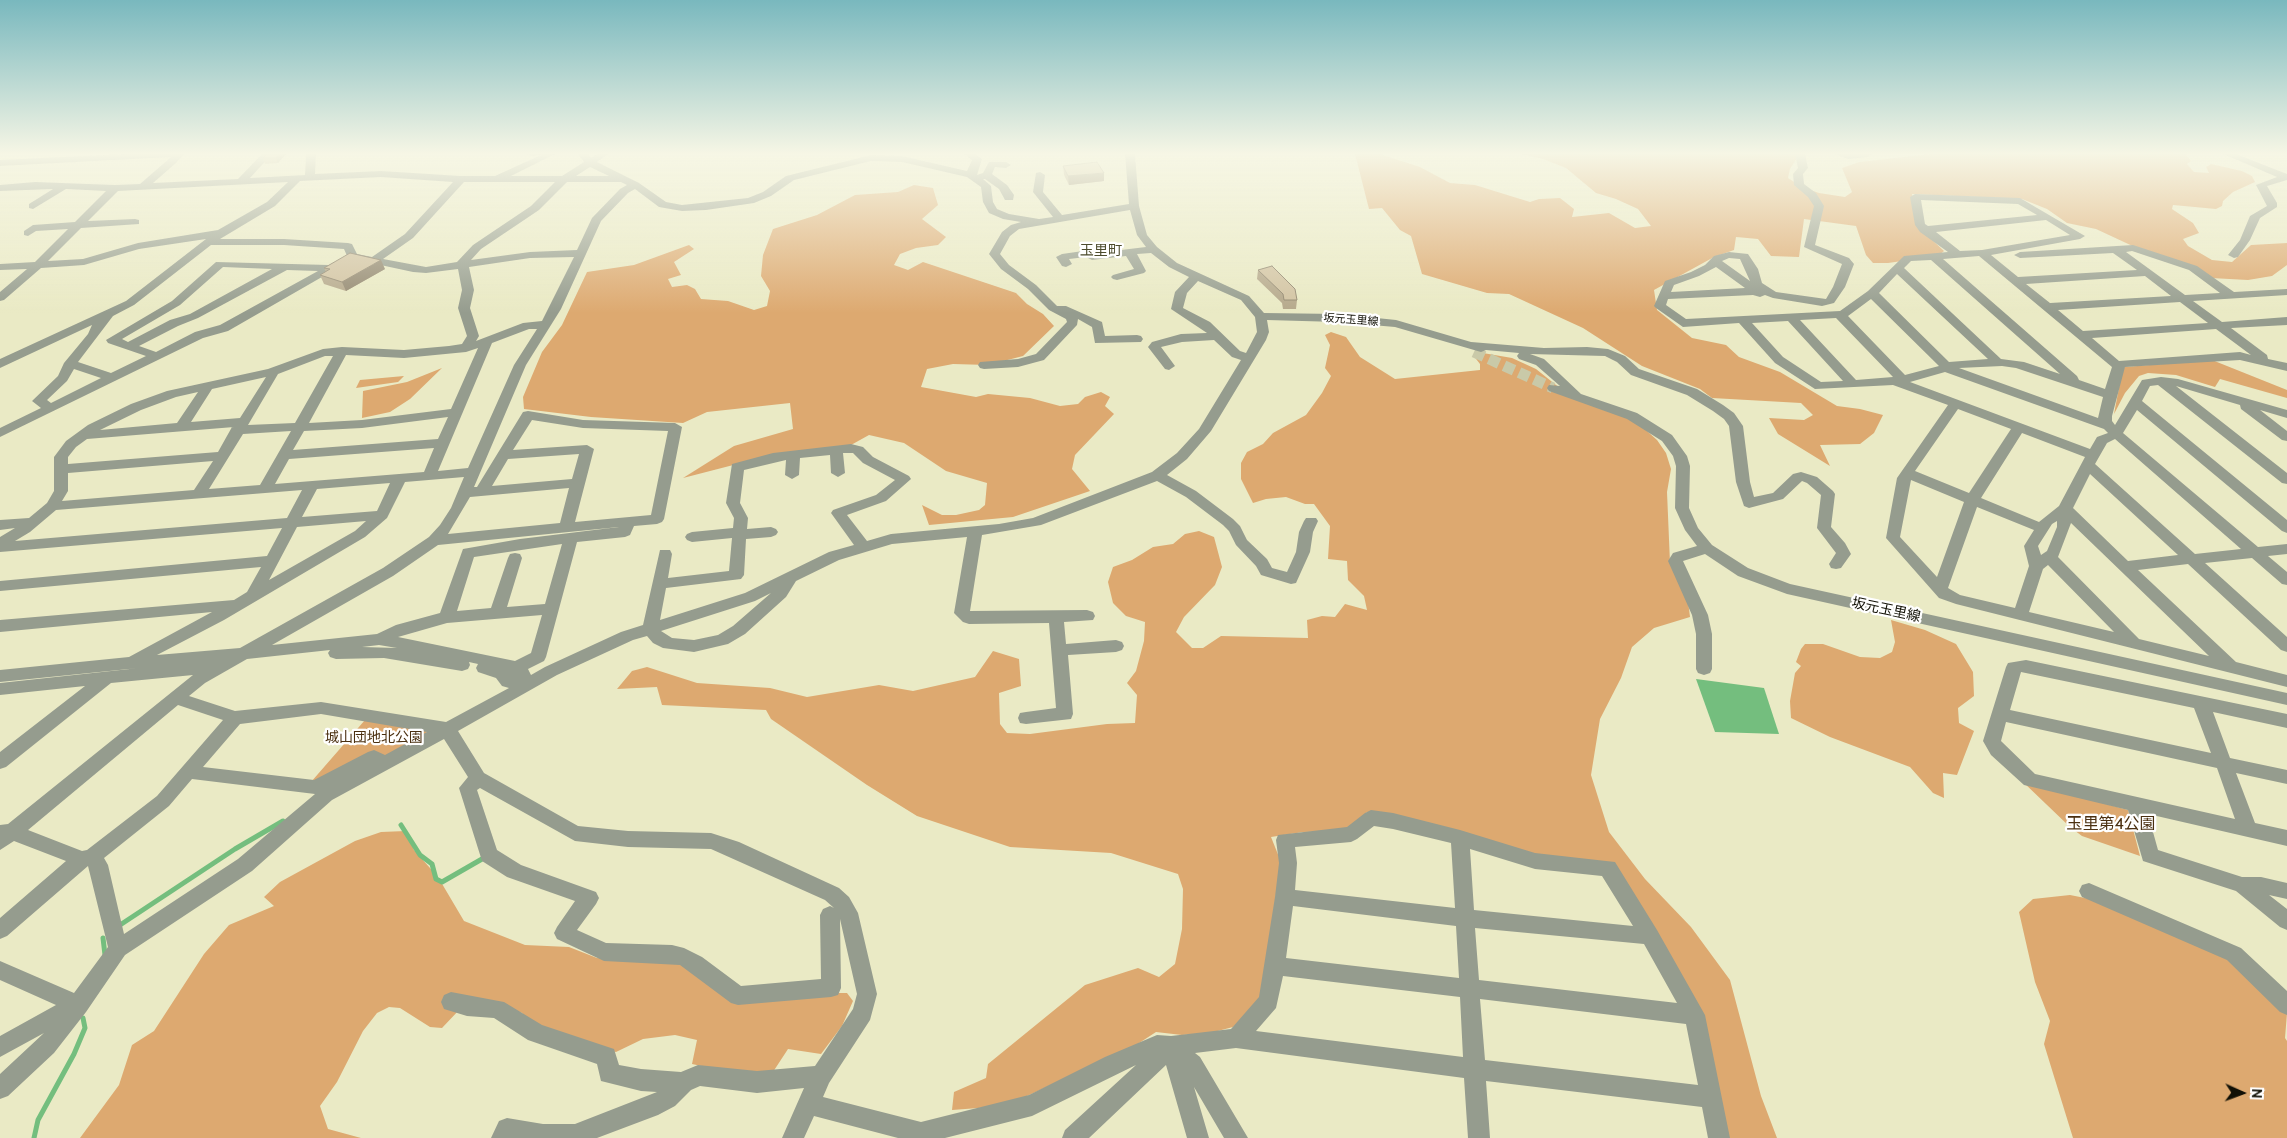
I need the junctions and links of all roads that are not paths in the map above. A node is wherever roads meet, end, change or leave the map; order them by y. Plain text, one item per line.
1 (96, 207) edge
2 (267, 207) edge
3 (435, 207) edge
4 (536, 207) edge
5 (608, 207) edge
6 (676, 207) edge
7 (703, 207) edge
8 (991, 207) edge
9 (1050, 207) edge
10 (1128, 207) edge
11 (1134, 207) edge
12 (1819, 207) edge
13 (1917, 207) edge
14 (2031, 207) edge
15 (2272, 207) edge
16 (2048, 217) junction
17 (1060, 219) junction
18 (135, 222) dead end
19 (1039, 222) junction
20 (80, 224) junction
21 (1924, 230) junction
22 (28, 233) dead end
23 (221, 233) junction
24 (211, 242) junction
25 (1153, 249) junction
26 (2115, 250) junction
27 (1130, 252) junction
28 (579, 253) junction
29 (1957, 254) junction
30 (1984, 255) junction
31 (2234, 255) dead end
32 (352, 256) junction
33 (1933, 256) junction
34 (375, 260) junction
35 (1715, 261) junction
36 (462, 263) junction
37 (40, 264) junction
38 (1066, 264) dead end
39 (0, 267) edge
40 (285, 267) junction
41 (331, 268) junction
42 (1896, 268) junction
43 (2147, 273) junction
44 (1117, 277) dead end
45 (1195, 277) junction
46 (2016, 281) junction
47 (1756, 291) junction
48 (2287, 292) edge
49 (1872, 294) junction
50 (2231, 295) junction
51 (1664, 296) junction
52 (0, 298) edge
53 (2182, 298) junction
54 (2047, 307) junction
55 (1053, 308) junction
56 (112, 312) junction
57 (1839, 314) junction
58 (1824, 315) junction
59 (1261, 316) junction
60 (1791, 317) junction
61 (1742, 320) junction
62 (2287, 321) edge
63 (546, 324) junction
64 (2218, 325) junction
65 (2081, 335) junction
66 (1216, 336) junction
67 (1137, 339) dead end
68 (487, 341) junction
69 (129, 346) junction
70 (466, 348) junction
71 (1473, 349) junction
72 (342, 351) junction
73 (156, 356) junction
74 (1249, 359) junction
75 (2, 361) edge
76 (2268, 362) junction
77 (70, 363) junction
78 (1999, 363) junction
79 (984, 365) dead end
80 (1169, 366) dead end
81 (2118, 366) junction
82 (1946, 367) junction
83 (2287, 367) edge
84 (272, 372) junction
85 (112, 378) junction
86 (1898, 380) junction
87 (2161, 381) junction
88 (1853, 384) junction
89 (2079, 384) junction
90 (208, 386) junction
91 (1552, 388) tunnel mouth
92 (2111, 395) junction
93 (1580, 397) junction
94 (2238, 400) junction
95 (2134, 401) junction
96 (1955, 404) junction
97 (48, 409) junction
98 (456, 412) junction
99 (2287, 414) edge
100 (240, 426) junction
101 (300, 426) junction
102 (181, 427) junction
103 (2018, 427) junction
104 (2113, 430) junction
105 (0, 433) edge
106 (81, 435) junction
107 (2287, 437) edge
108 (443, 443) junction
109 (836, 450) junction
110 (283, 455) junction
111 (504, 455) junction
112 (793, 455) junction
113 (221, 456) junction
114 (2091, 460) junction
115 (62, 470) junction
116 (474, 472) junction
117 (838, 473) dead end
118 (1908, 473) junction
119 (429, 475) junction
120 (792, 475) dead end
121 (1157, 475) junction
122 (400, 477) junction
123 (2287, 480) edge
124 (578, 483) junction
125 (312, 485) junction
126 (265, 489) junction
127 (482, 491) junction
128 (465, 493) junction
129 (198, 495) junction
130 (1972, 500) junction
131 (52, 506) junction
132 (2065, 509) junction
133 (382, 515) junction
134 (1311, 521) dead end
135 (35, 522) junction
136 (291, 523) junction
137 (0, 525) edge
138 (2042, 528) junction
139 (2287, 528) edge
140 (771, 532) dead end
141 (974, 532) junction
142 (568, 533) junction
143 (740, 534) junction
144 (692, 537) dead end
145 (434, 540) junction
146 (0, 543) edge
147 (863, 546) junction
148 (0, 547) edge
149 (1707, 548) junction
150 (2287, 550) edge
151 (2256, 553) junction
152 (665, 554) dead end
153 (516, 558) dead end
154 (2192, 559) junction
155 (270, 561) junction
156 (2043, 562) junction
157 (1836, 564) dead end
158 (2125, 566) junction
159 (790, 578) junction
160 (2287, 580) edge
161 (659, 584) junction
162 (0, 586) edge
163 (1940, 589) junction
164 (253, 596) junction
165 (238, 605) junction
166 (551, 609) junction
167 (497, 613) junction
168 (2020, 615) junction
169 (1088, 616) dead end
170 (447, 617) junction
171 (1056, 617) junction
172 (0, 626) edge
173 (650, 629) junction
174 (379, 639) junction
175 (2134, 643) junction
176 (1116, 646) dead end
177 (2287, 646) edge
178 (1061, 650) junction
179 (244, 653) junction
180 (130, 663) junction
181 (222, 665) junction
182 (2230, 667) junction
183 (515, 668) junction
184 (1704, 669) dead end
185 (0, 676) edge
186 (107, 678) junction
187 (2287, 681) edge
188 (525, 687) junction
189 (0, 689) edge
190 (175, 698) junction
191 (2287, 699) edge
192 (2201, 703) junction
193 (2000, 714) junction
194 (236, 718) junction
195 (1026, 718) dead end
196 (2287, 721) edge
197 (447, 728) junction
198 (0, 762) edge
199 (384, 762) junction
200 (2223, 763) junction
201 (189, 772) junction
202 (2287, 776) edge
203 (478, 778) junction
204 (2136, 804) junction
205 (2248, 829) junction
206 (4, 835) edge
207 (1460, 838) junction
208 (2287, 838) edge
209 (86, 858) junction
210 (2242, 886) junction
211 (2089, 891) dead end
212 (2287, 891) edge
213 (1285, 897) junction
214 (830, 915) dead end
215 (1464, 918) junction
216 (2287, 921) edge
217 (0, 930) edge
218 (1650, 936) junction
219 (118, 949) junction
220 (1274, 966) junction
221 (0, 970) edge
222 (1468, 988) junction
223 (451, 1002) dead end
224 (79, 1005) junction
225 (2287, 1005) edge
226 (1695, 1015) junction
227 (1236, 1038) junction
228 (1171, 1046) junction
229 (0, 1047) edge
230 (1474, 1070) junction
231 (821, 1076) junction
232 (682, 1083) junction
233 (0, 1088) edge
234 (1712, 1097) junction
235 (808, 1104) junction
236 (502, 1138) edge
237 (793, 1138) edge
238 (1073, 1138) edge
239 (1198, 1138) edge
240 (1237, 1138) edge
241 (1479, 1138) edge
242 (1720, 1138) edge

1 - 20 street
2 - 23 street
3 - 34 street
4 - 36 street
5 - 28 street
6 - 7 street
8 - 19 street
9 - 17 street
10 - 17 street
11 - 25 street
12 - 35 street
13 - 21 street
14 - 16 street
15 - 31 street
16 - 21 street
16 - 30 street
17 - 19 street
18 - 20 street
19 - 55 street
20 - 22 street
20 - 37 street
21 - 29 street
23 - 24 street
23 - 37 street
24 - 32 street
24 - 56 street
25 - 27 street
25 - 45 street
26 - 30 street
26 - 43 street
26 - 50 street
27 - 38 street
27 - 44 street
28 - 36 street
28 - 63 street
29 - 30 street
29 - 33 street
30 - 46 street
32 - 34 street
32 - 41 street
33 - 42 street
33 - 89 street
34 - 36 street
35 - 47 street
35 - 51 street
36 - 70 street
37 - 39 street
37 - 52 street
40 - 41 street
40 - 69 street
40 - 69 street
41 - 73 street
42 - 49 street
42 - 78 street
43 - 46 street
43 - 53 street
45 - 59 street
45 - 66 street
46 - 54 street
47 - 51 street
47 - 58 street
48 - 50 street
49 - 57 street
49 - 82 street
50 - 53 street
51 - 61 street
53 - 54 street
53 - 64 street
54 - 65 street
55 - 67 street
55 - 79 street
56 - 75 street
56 - 77 street
57 - 58 street
57 - 86 street
58 - 60 street
59 - 71 street, 坂元玉里線
59 - 74 street
60 - 61 street
60 - 88 street
61 - 88 street
62 - 64 street
63 - 68 street
63 - 116 street
64 - 65 street
64 - 76 street
65 - 81 street
66 - 74 street
66 - 80 street
68 - 70 street
68 - 98 street
69 - 73 street
70 - 72 street
71 - 93 street, 坂元玉里線
71 - 157 street
72 - 84 street
72 - 101 street
73 - 85 street
74 - 121 street
76 - 81 street
76 - 83 street
77 - 85 street
77 - 97 street
78 - 82 street
78 - 89 street
81 - 92 street
82 - 86 street
82 - 104 street
84 - 90 street
84 - 100 street
85 - 97 street
86 - 88 street
86 - 96 street
87 - 94 street
87 - 95 street
87 - 123 street
89 - 92 street
90 - 102 street
90 - 106 street
91 - 93 street, 坂元玉里線
92 - 104 street
93 - 149 street, 坂元玉里線
94 - 99 street
94 - 107 street
95 - 104 street
95 - 139 street
96 - 103 street
96 - 118 street
97 - 105 street
98 - 101 street
98 - 108 street
100 - 101 street
100 - 102 street
100 - 113 street
101 - 110 street
102 - 106 street
103 - 114 street
103 - 130 street
104 - 114 street
104 - 151 street
106 - 115 street
108 - 110 street
108 - 119 street
109 - 112 street
109 - 117 street
109 - 147 street
110 - 126 street
111 - 124 street
111 - 127 street
111 - 142 street
112 - 120 street
112 - 143 street
113 - 115 street
113 - 129 street
114 - 132 street
114 - 154 street
115 - 131 street
116 - 119 street
116 - 128 street
118 - 130 street
118 - 163 street
119 - 122 street
121 - 134 street
121 - 141 street
122 - 125 street
122 - 133 street
124 - 127 street
124 - 142 street
125 - 126 street
125 - 136 street
126 - 129 street
127 - 128 street
128 - 145 street
129 - 131 street
130 - 138 street
130 - 163 street
131 - 135 street
132 - 138 street
132 - 156 street
132 - 158 street
133 - 136 street
133 - 164 street
135 - 137 street
135 - 146 street
136 - 148 street
136 - 155 street
138 - 156 street
140 - 143 street
141 - 147 street
141 - 171 street
142 - 145 street
142 - 166 street
142 - 170 street
143 - 144 street
143 - 161 street
145 - 179 street
147 - 159 street
149 - 184 street
149 - 191 street, 坂元玉里線
150 - 151 street
151 - 154 street
151 - 160 street
152 - 161 street
153 - 167 street
154 - 158 street
154 - 177 street
155 - 162 street
155 - 164 street
156 - 168 street
156 - 175 street
158 - 182 street
159 - 173 street
159 - 173 street
161 - 173 street
163 - 168 street
164 - 165 street
165 - 172 street
165 - 180 street
166 - 167 street
166 - 183 street
167 - 170 street
168 - 175 street
169 - 171 street
170 - 174 street
171 - 178 street
173 - 188 street
174 - 179 street
174 - 183 street
175 - 182 street
176 - 178 street
178 - 195 street
179 - 180 street
179 - 181 street
180 - 185 street
180 - 186 street
181 - 186 street
181 - 188 street
181 - 190 street
182 - 187 street
183 - 188 street
186 - 189 street
186 - 198 street
188 - 197 street
190 - 194 street
190 - 206 street
192 - 193 street
192 - 196 street
192 - 200 street
193 - 200 street
193 - 204 street
194 - 197 street
194 - 201 street
197 - 199 street
197 - 203 street
199 - 201 street
199 - 219 street
200 - 202 street
200 - 205 street
201 - 209 street
203 - 214 street
203 - 231 street
204 - 205 street
204 - 210 street
205 - 208 street
206 - 209 street
207 - 213 street
207 - 215 street
207 - 218 street
209 - 217 street
209 - 219 street
210 - 212 street
210 - 216 street
211 - 225 street
213 - 215 street
213 - 220 street
215 - 218 street
215 - 222 street
218 - 226 street
219 - 224 street
220 - 222 street
220 - 227 street
221 - 224 street
222 - 226 street
222 - 230 street
223 - 232 street
224 - 229 street
224 - 233 street
226 - 234 street
227 - 228 street
227 - 230 street
228 - 235 street
228 - 238 street
228 - 239 street
228 - 240 street
230 - 234 street
230 - 241 street
231 - 232 street
231 - 235 street
232 - 236 street
234 - 242 street
235 - 237 street

